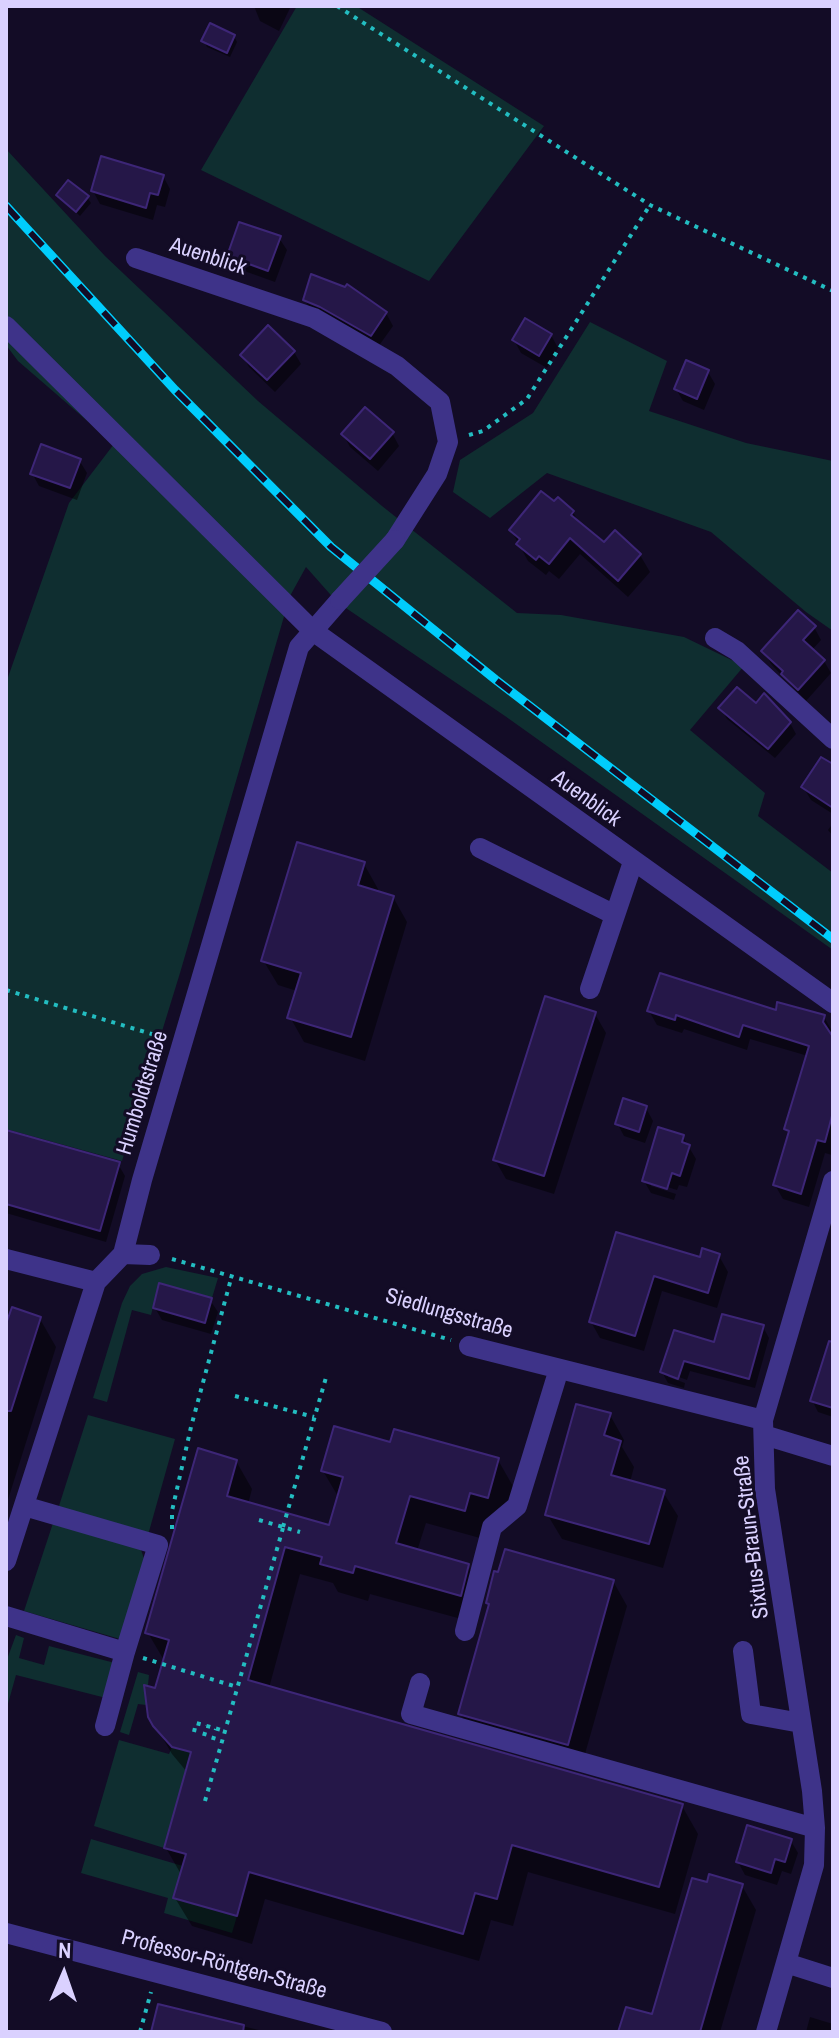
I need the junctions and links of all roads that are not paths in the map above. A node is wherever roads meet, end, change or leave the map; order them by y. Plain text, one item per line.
1 (136, 258) dead end
2 (6, 326) edge
3 (313, 631) junction
4 (715, 638) dead end
5 (833, 739) edge
6 (480, 848) dead end
7 (633, 862) junction
8 (615, 915) junction
9 (590, 989) dead end
10 (833, 1003) edge
11 (833, 1181) edge
12 (123, 1254) junction
13 (150, 1255) road end
14 (6, 1259) edge
15 (96, 1282) junction
16 (469, 1346) road end
17 (559, 1369) junction
18 (764, 1428) junction
19 (833, 1456) edge
20 (24, 1506) junction
21 (6, 1561) edge
22 (6, 1616) edge
23 (465, 1631) dead end
24 (743, 1651) dead end
25 (125, 1652) junction
26 (420, 1683) dead end
27 (801, 1723) junction
28 (105, 1726) dead end
29 (821, 1818) edge
30 (823, 1868) edge
31 (6, 1933) edge
32 (786, 1963) junction
33 (833, 1978) edge
34 (382, 2032) edge
35 (766, 2032) edge

1 - 3 street, Auenblick, bridge
2 - 3 street, Auenblick
3 - 7 street, Auenblick
3 - 12 street, Humboldtstraße
4 - 5 street
6 - 8 street
7 - 8 street
7 - 10 street, Auenblick
8 - 9 street
11 - 18 street, Sixtus-Braun-Straße
12 - 13 street
12 - 15 street, Humboldtstraße
14 - 15 street
15 - 20 street, Humboldtstraße
16 - 17 street, Siedlungsstraße
17 - 18 street, Siedlungsstraße
17 - 23 street
18 - 19 street, Siedlungsstraße
18 - 27 street, Sixtus-Braun-Straße
20 - 21 street, Humboldtstraße
20 - 25 street
22 - 25 street
24 - 27 street
25 - 28 street
26 - 29 street
27 - 29 street, Sixtus-Braun-Straße
29 - 30 street, Sixtus-Braun-Straße
30 - 32 street, Sixtus-Braun-Straße
31 - 34 street, Professor-Röntgen-Straße
32 - 33 street
32 - 35 street, Sixtus-Braun-Straße

